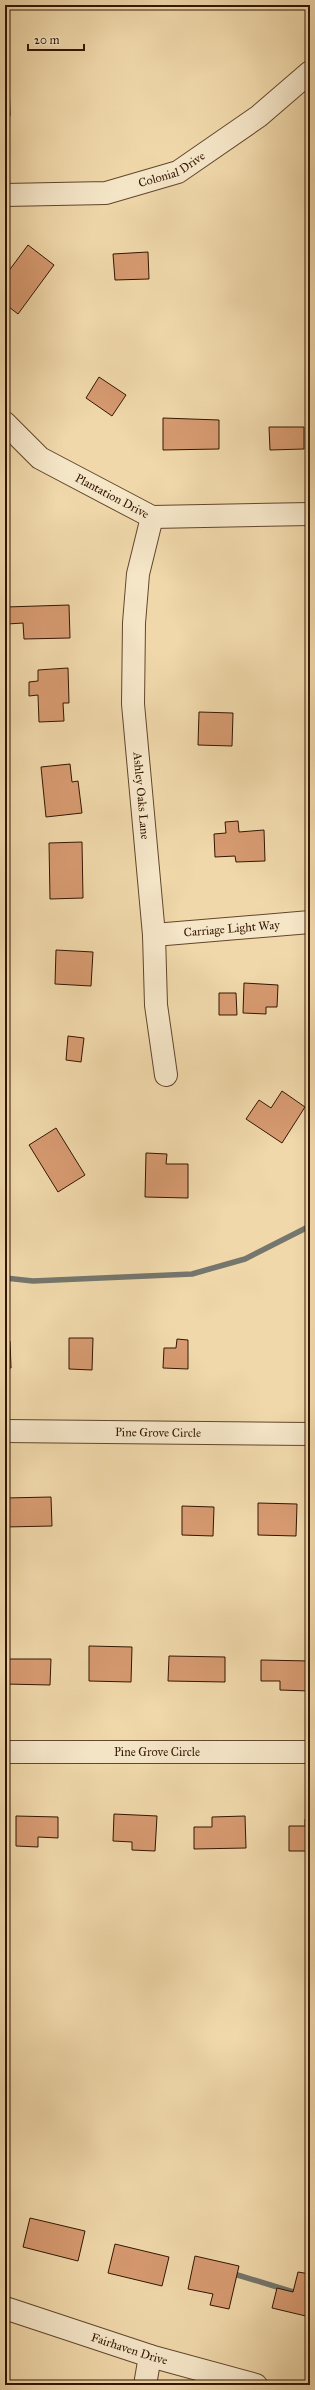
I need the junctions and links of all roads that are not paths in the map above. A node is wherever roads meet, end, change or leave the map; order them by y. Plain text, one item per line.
1 (310, 72) edge
2 (5, 195) edge
3 (5, 423) edge
4 (310, 514) edge
5 (152, 517) junction
6 (310, 922) edge
7 (154, 935) junction
8 (166, 1075) dead end
9 (5, 1431) edge
10 (310, 1434) edge
11 (5, 1752) edge
12 (310, 1752) edge
13 (5, 2308) edge
14 (150, 2356) junction
15 (144, 2385) edge
16 (256, 2385) edge

1 - 2 street, Colonial Drive
3 - 5 street, Plantation Drive
4 - 5 street, Plantation Drive
5 - 7 street, Ashley Oaks Lane
6 - 7 street, Carriage Light Way
7 - 8 street, Ashley Oaks Lane
9 - 10 street, Pine Grove Circle
11 - 12 street, Pine Grove Circle
13 - 14 street, Fairhaven Drive
14 - 15 street
14 - 16 street, Fairhaven Drive

